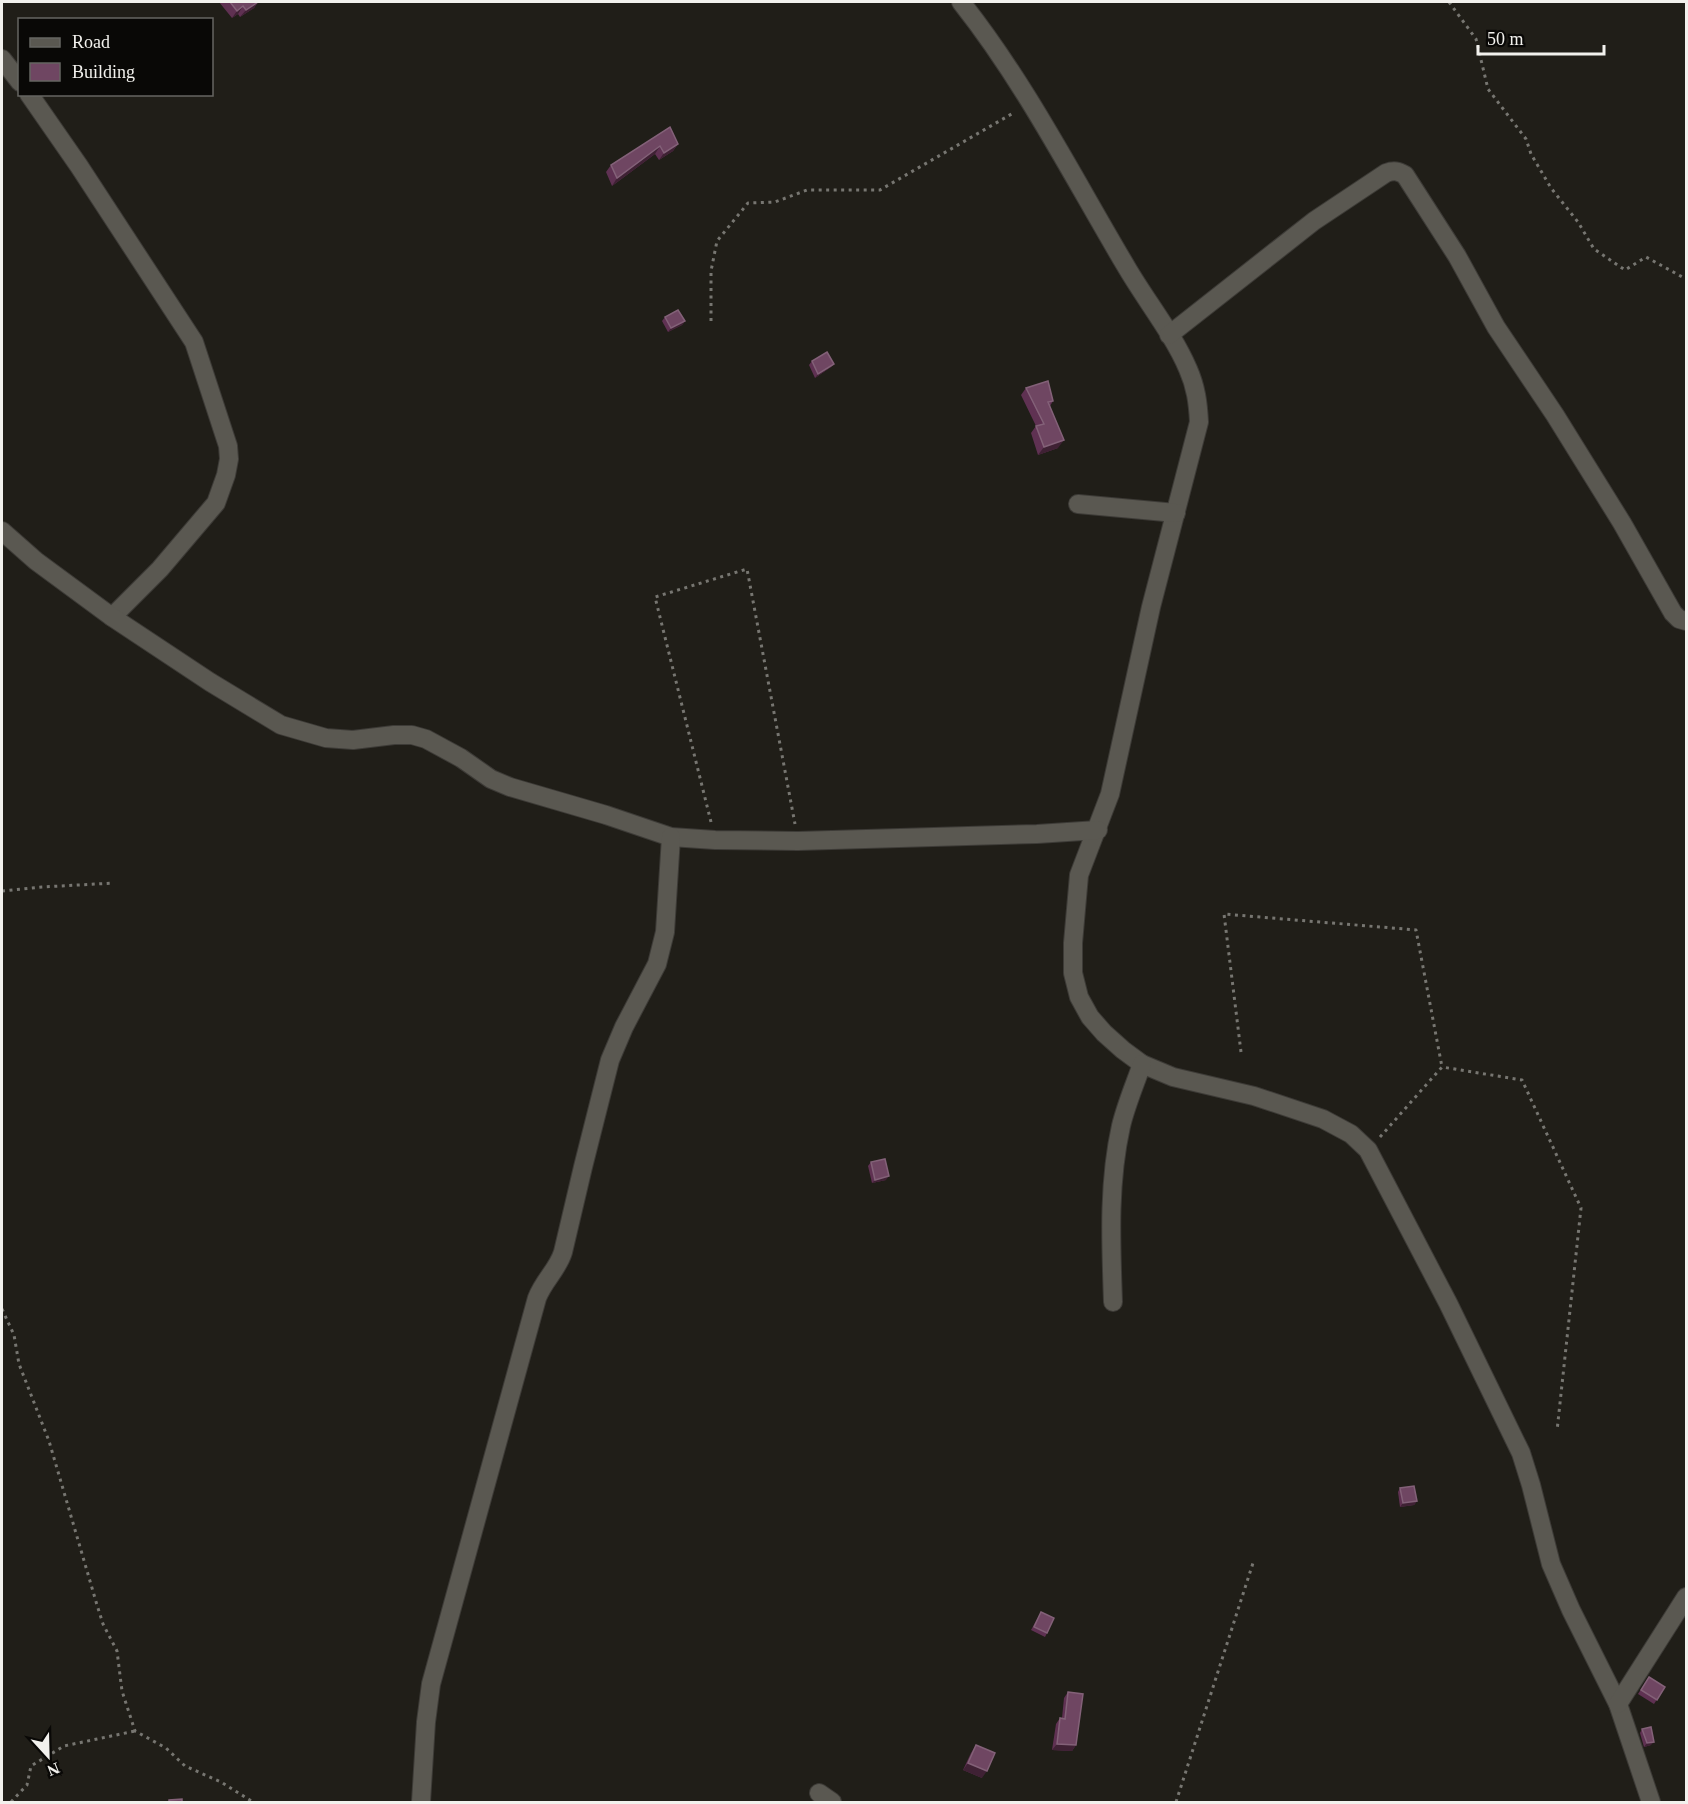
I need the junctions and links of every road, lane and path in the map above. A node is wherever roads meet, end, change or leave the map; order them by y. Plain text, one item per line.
1 (961, 2) edge
2 (1449, 2) edge
3 (2, 59) edge
4 (18, 79) edge
5 (30, 96) edge
6 (1030, 103) junction
7 (1686, 279) edge
8 (711, 321) dead end
9 (1169, 335) junction
10 (1078, 504) dead end
11 (1176, 513) junction
12 (2, 531) edge
13 (112, 617) junction
14 (1686, 621) edge
15 (1098, 830) junction
16 (671, 837) junction
17 (715, 840) junction
18 (798, 841) junction
19 (114, 883) dead end
20 (2, 891) edge
21 (1241, 1052) dead end
22 (1142, 1064) junction
23 (1442, 1067) junction
24 (1368, 1150) junction
25 (1113, 1302) dead end
26 (2, 1309) edge
27 (1557, 1431) dead end
28 (1253, 1563) dead end
29 (1686, 1597) edge
30 (1618, 1704) junction
31 (135, 1731) junction
32 (11, 1803) edge
33 (253, 1803) edge
34 (421, 1803) edge
35 (1176, 1803) edge
36 (1651, 1803) edge

1 - 6 street
2 - 7 path
3 - 4 street
5 - 13 street
6 - 8 path
6 - 9 street
9 - 11 street
9 - 14 street
10 - 11 street
11 - 15 street
12 - 13 street
13 - 16 street
15 - 18 street
15 - 22 street
16 - 17 street
16 - 34 street
17 - 18 street
17 - 18 path
19 - 20 path
21 - 23 path
22 - 24 street
22 - 25 street
23 - 24 path
23 - 27 path
24 - 30 street
26 - 31 path
28 - 35 path
29 - 30 street
30 - 36 street
31 - 32 path
31 - 33 path

